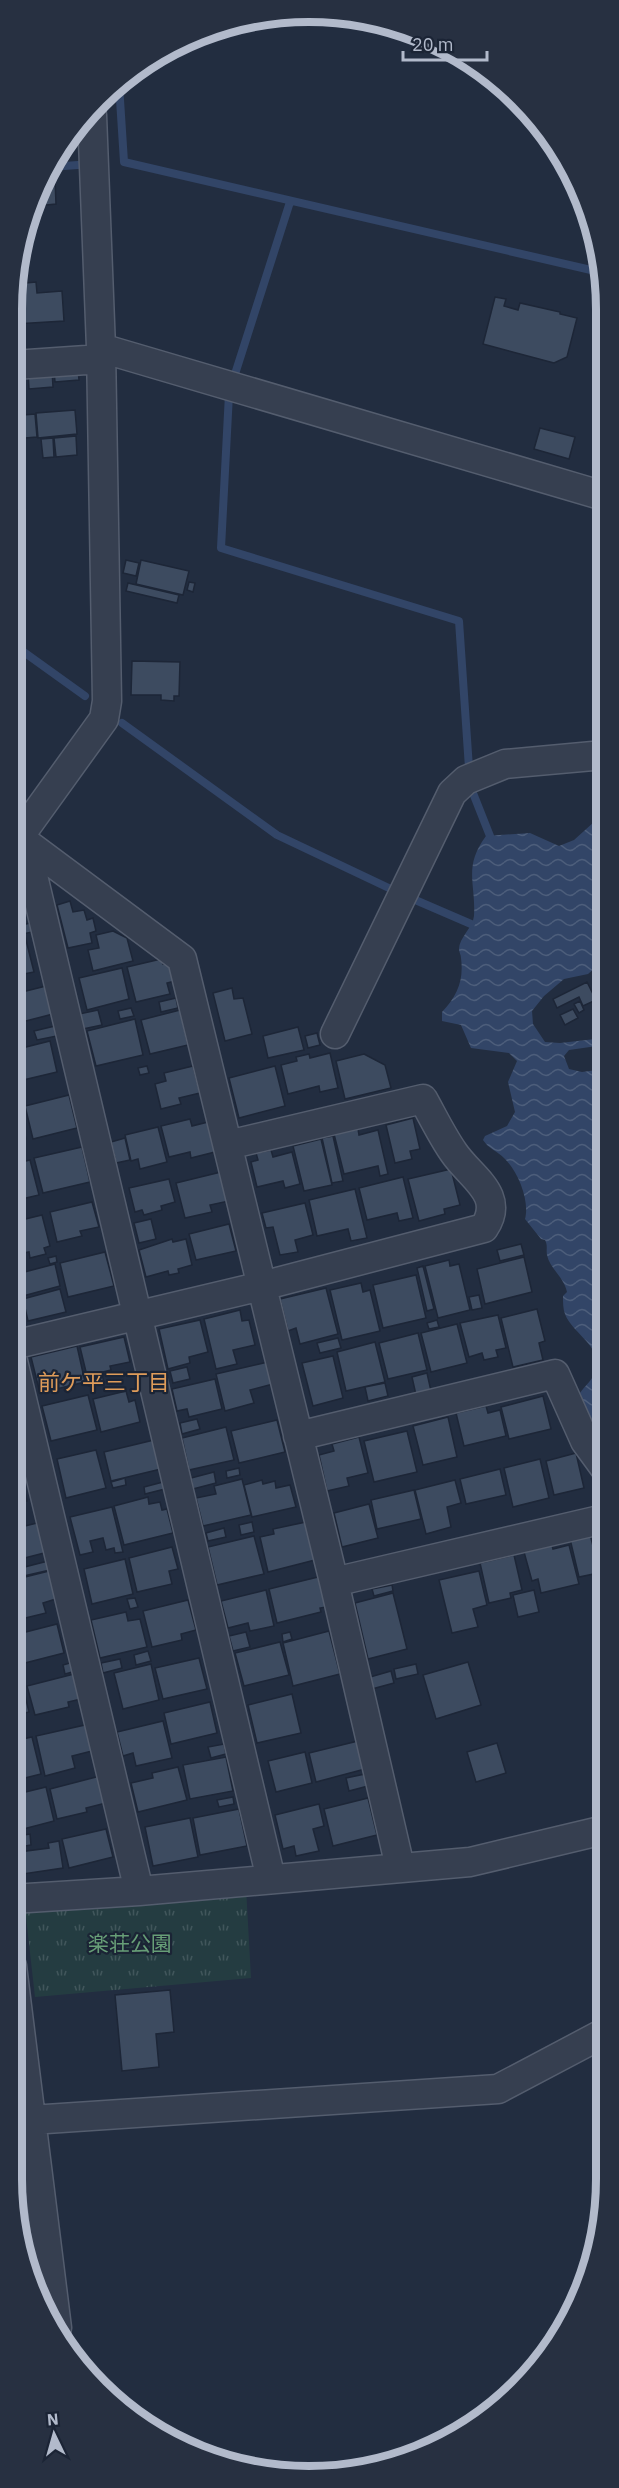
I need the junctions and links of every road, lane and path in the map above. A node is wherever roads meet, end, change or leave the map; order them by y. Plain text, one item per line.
1 (92, 122) edge
2 (101, 354) junction
3 (22, 364) edge
4 (596, 494) edge
5 (596, 756) edge
6 (22, 834) edge
7 (22, 840) edge
8 (22, 850) edge
9 (335, 1034) dead end
10 (228, 1145) junction
11 (262, 1286) junction
12 (137, 1315) junction
13 (22, 1343) edge
14 (22, 1399) edge
15 (298, 1436) junction
16 (596, 1456) edge
17 (596, 1521) edge
18 (334, 1582) junction
19 (596, 1832) edge
20 (400, 1867) junction
21 (271, 1879) junction
22 (139, 1891) junction
23 (22, 1898) edge
24 (596, 2037) edge
25 (22, 2047) edge
26 (31, 2120) junction
27 (55, 2310) edge

1 - 2 street
2 - 3 street
2 - 4 street
2 - 6 street
5 - 9 street
7 - 10 street
8 - 12 street
10 - 11 street
10 - 11 street
11 - 12 street
11 - 15 street
12 - 13 street
12 - 21 street
14 - 22 street
15 - 16 street
15 - 18 street
17 - 18 street
18 - 20 street
19 - 20 street
20 - 21 street
21 - 22 street
22 - 23 street
24 - 26 street
25 - 26 street
26 - 27 street

